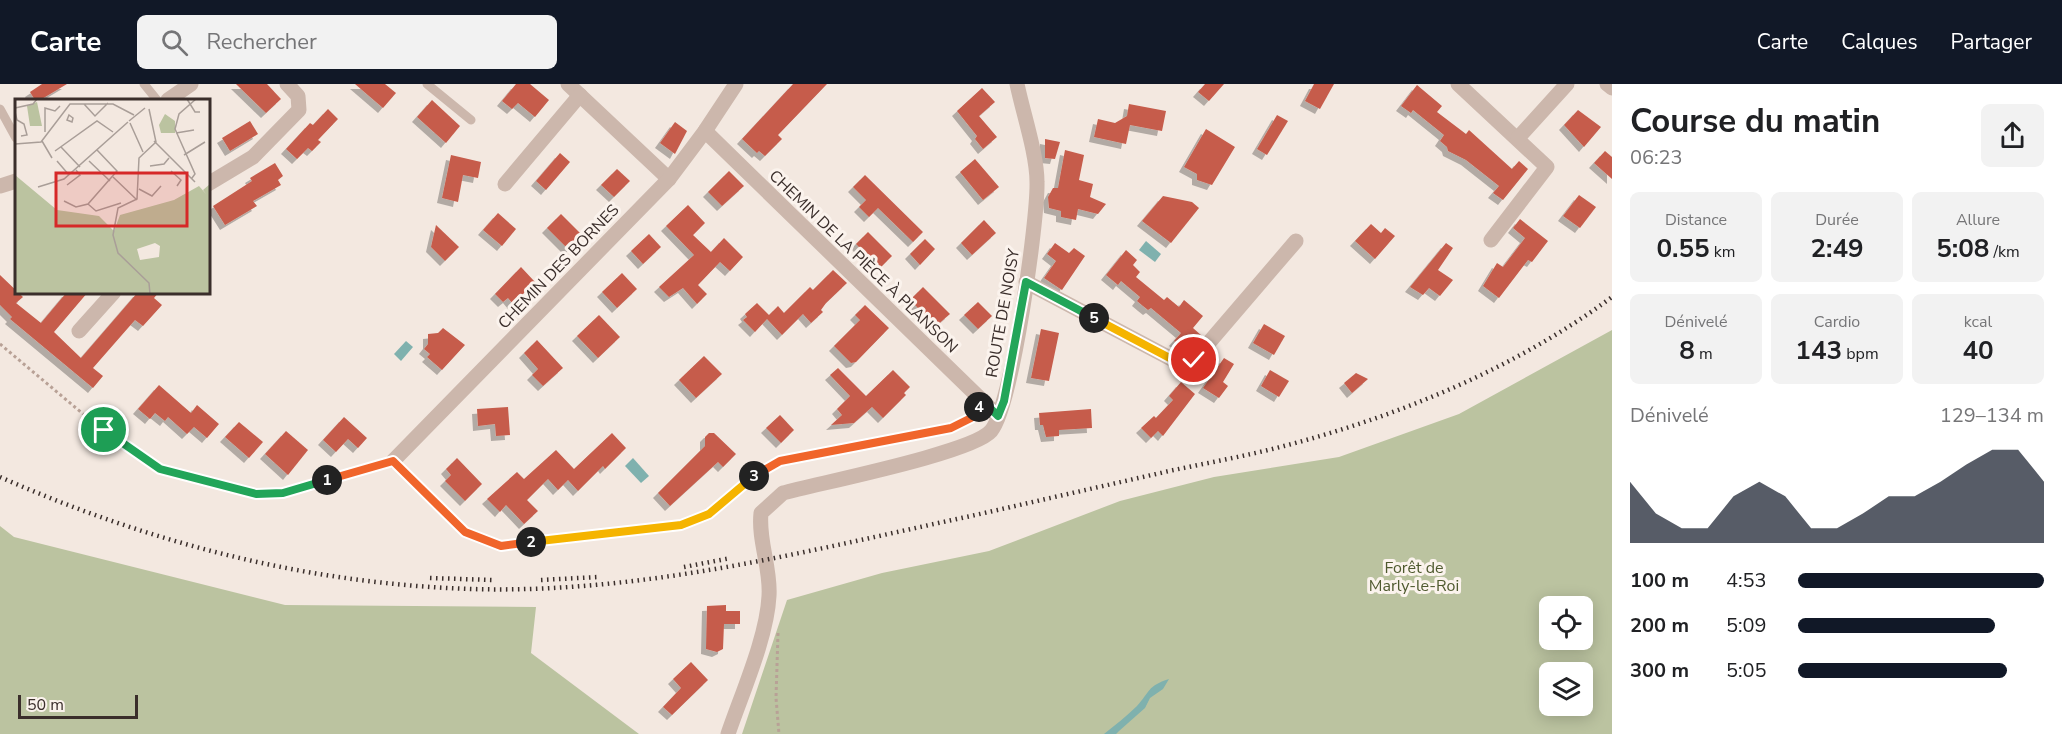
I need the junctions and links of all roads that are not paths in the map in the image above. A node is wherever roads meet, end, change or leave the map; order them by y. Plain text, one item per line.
1 (144, 84) edge
2 (191, 84) edge
3 (287, 84) edge
4 (427, 84) edge
5 (568, 84) edge
6 (736, 84) edge
7 (1017, 84) edge
8 (1458, 84) edge
9 (1567, 84) edge
10 (1607, 84) edge
11 (1612, 88) edge
12 (580, 95) junction
13 (156, 99) edge
14 (169, 99) edge
15 (0, 109) edge
16 (471, 120) dead end
17 (705, 131) junction
18 (15, 136) edge
19 (1518, 138) junction
20 (669, 178) junction
21 (15, 181) edge
22 (210, 183) edge
23 (505, 184) dead end
24 (0, 186) edge
25 (1491, 240) dead end
26 (1296, 242) dead end
27 (1026, 282) junction
28 (112, 294) edge
29 (79, 331) dead end
30 (984, 402) junction
31 (998, 416) junction
32 (104, 430) road end
33 (393, 461) junction
34 (728, 734) edge

1 - 13 lane
2 - 14 street
3 - 22 street
4 - 16 lane
5 - 12 street
6 - 17 street, CHEMIN DES BORNES
7 - 27 street, ROUTE DE NOISY
8 - 19 street
9 - 19 street
10 - 11 street
12 - 20 street
12 - 23 street
15 - 18 lane
17 - 20 street, CHEMIN DES BORNES
17 - 30 street, CHEMIN DE LA PIÈCE À PLANSON
19 - 25 street
20 - 33 street, CHEMIN DES BORNES
21 - 24 street
26 - 27 street
27 - 31 street, ROUTE DE NOISY
28 - 29 street
30 - 31 street, CHEMIN DE LA PIÈCE À PLANSON
30 - 33 lane
31 - 34 street, ROUTE DE NOISY
32 - 33 lane

